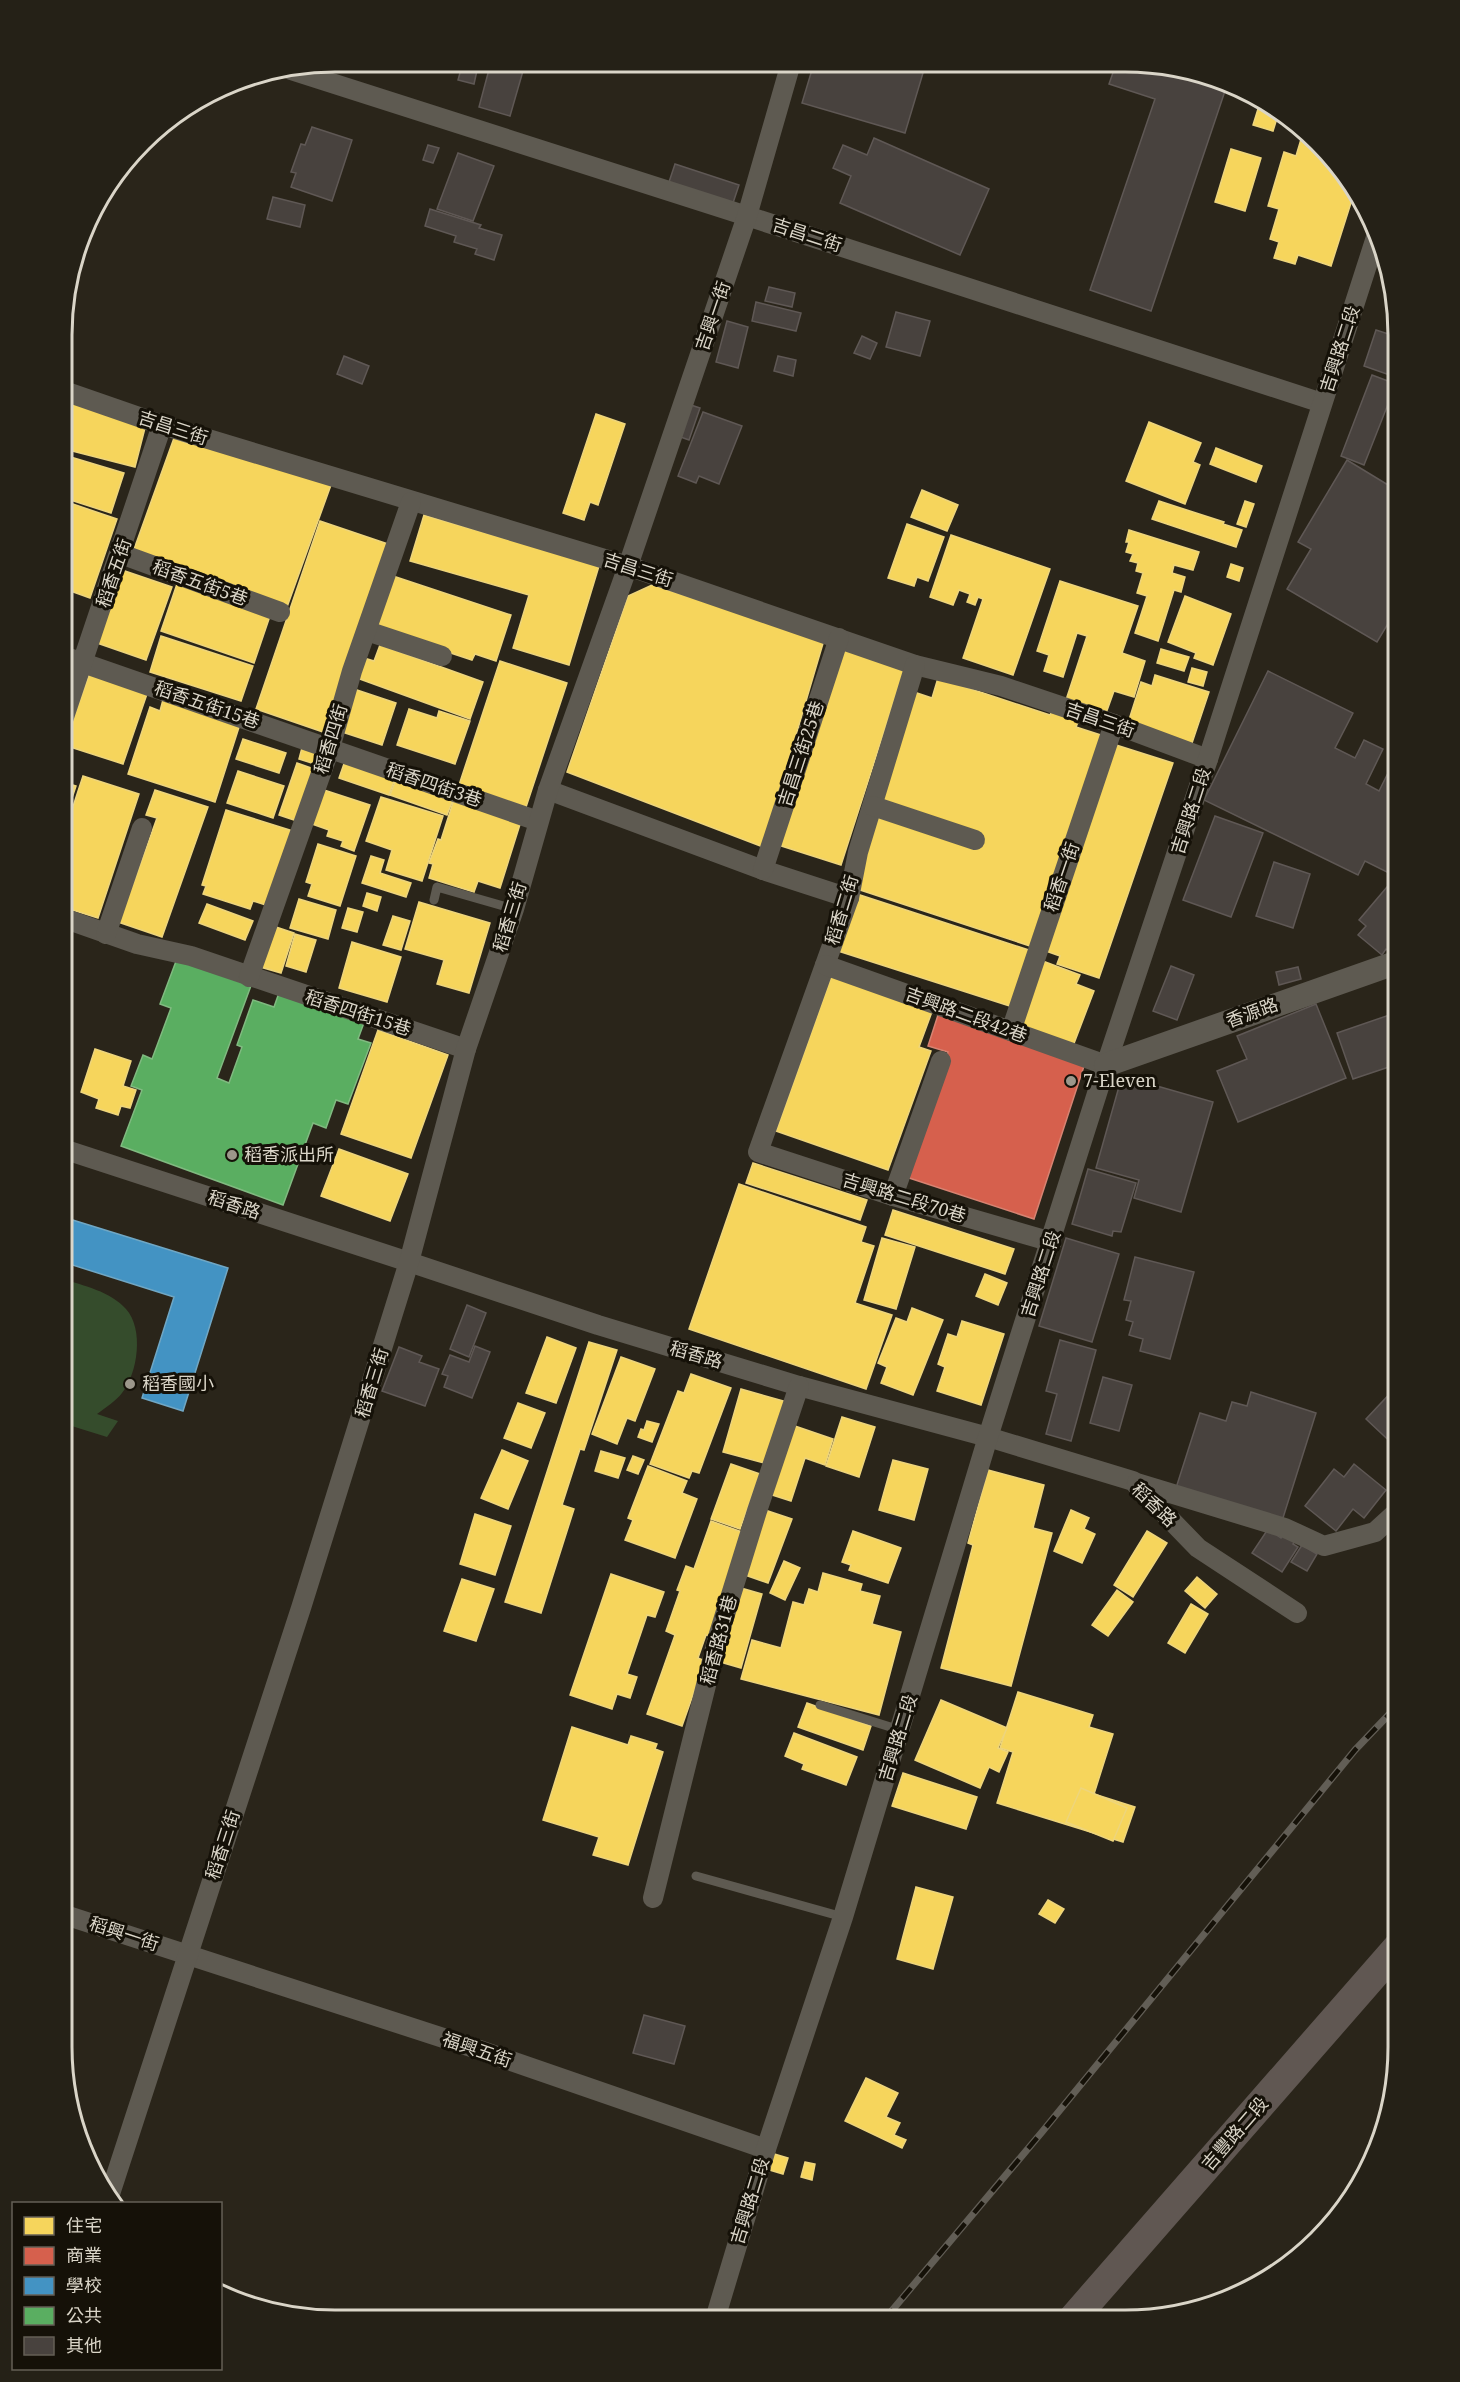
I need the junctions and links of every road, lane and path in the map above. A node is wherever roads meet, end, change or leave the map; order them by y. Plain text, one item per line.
1 (788, 72) edge
2 (303, 74) edge
3 (747, 216) junction
4 (1373, 247) edge
5 (72, 394) edge
6 (1322, 403) junction
7 (162, 425) junction
8 (411, 502) junction
9 (121, 554) junction
10 (628, 566) junction
11 (280, 612) dead end
12 (367, 631) junction
13 (839, 638) junction
14 (442, 656) dead end
15 (72, 659) edge
16 (83, 662) junction
17 (915, 665) junction
18 (72, 694) edge
19 (1114, 724) junction
20 (330, 748) junction
21 (1208, 759) junction
22 (548, 790) junction
23 (873, 806) junction
24 (538, 821) junction
25 (142, 828) dead end
26 (975, 840) dead end
27 (764, 870) junction
28 (849, 898) junction
29 (434, 900) dead end
30 (514, 909) junction
31 (72, 921) edge
32 (106, 934) junction
33 (825, 965) junction
34 (1388, 965) edge
35 (249, 976) junction
36 (1011, 1030) junction
37 (466, 1049) junction
38 (941, 1062) dead end
39 (1106, 1065) junction
40 (72, 1152) edge
41 (758, 1152) joint
42 (893, 1197) junction
43 (1052, 1242) junction
44 (410, 1262) junction
45 (799, 1386) junction
46 (988, 1437) junction
47 (1133, 1481) junction
48 (1388, 1520) edge
49 (1297, 1613) dead end
50 (820, 1705) dead end
51 (900, 1730) junction
52 (696, 1876) dead end
53 (653, 1898) dead end
54 (72, 1917) edge
55 (843, 1917) junction
56 (187, 1954) junction
57 (1388, 1958) edge
58 (765, 2149) junction
59 (112, 2187) edge
60 (718, 2310) edge
61 (1081, 2310) edge

1 - 3 street, 吉興一街
2 - 3 street, 吉昌二街
3 - 6 street, 吉昌二街
3 - 10 street, 吉興一街
4 - 6 street, 吉興路二段
5 - 7 street, 吉昌三街
6 - 21 street, 吉興路二段
7 - 8 street, 吉昌三街
7 - 9 street, 稻香五街
8 - 10 street, 吉昌三街
8 - 12 street, 稻香四街
9 - 11 street, 稻香五街5巷
9 - 16 street, 稻香五街
10 - 13 street, 吉昌三街
10 - 22 street, 稻香三街
12 - 14 street
12 - 20 street, 稻香四街
13 - 17 street, 吉昌三街
13 - 27 street, 吉昌三街25巷
15 - 16 street, 稻香五街15巷
16 - 18 street, 稻香五街
16 - 20 street, 稻香五街15巷
17 - 19 street, 吉昌三街
17 - 23 street, 稻香二街
19 - 21 street, 吉昌三街
19 - 36 street, 稻香一街
20 - 24 street, 稻香四街3巷
20 - 35 street, 稻香四街
21 - 39 street, 吉興路二段
22 - 24 street, 稻香三街
22 - 27 street
23 - 26 street
23 - 28 street, 稻香二街
24 - 30 street, 稻香三街
25 - 32 street
27 - 28 street
28 - 33 street, 稻香二街
29 - 30 lane
30 - 37 street, 稻香三街
31 - 32 street, 稻香四街15巷
32 - 35 street, 稻香四街15巷
33 - 36 street, 吉興路二段42巷
33 - 41 street, 稻香二街
34 - 39 street, 香源路
35 - 37 street, 稻香四街15巷
36 - 39 street, 吉興路二段42巷
37 - 44 street, 稻香三街
38 - 42 street
39 - 43 street, 吉興路二段
40 - 44 street, 稻香路
41 - 42 street, 吉興路二段70巷
42 - 43 street, 吉興路二段70巷
43 - 46 street, 吉興路二段
44 - 45 street, 稻香路
44 - 56 street, 稻香三街
45 - 46 street, 稻香路
45 - 53 street, 稻香路31巷
46 - 47 street, 稻香路
46 - 51 street, 吉興路二段
47 - 48 street
47 - 49 street, 稻香路
50 - 51 lane
51 - 55 street, 吉興路二段
52 - 55 lane
54 - 56 street, 稻興一街
55 - 58 street, 吉興路二段
56 - 58 street, 福興五街
56 - 59 street, 稻香三街
57 - 61 main road, 吉豐路二段
58 - 60 street, 吉興路二段

